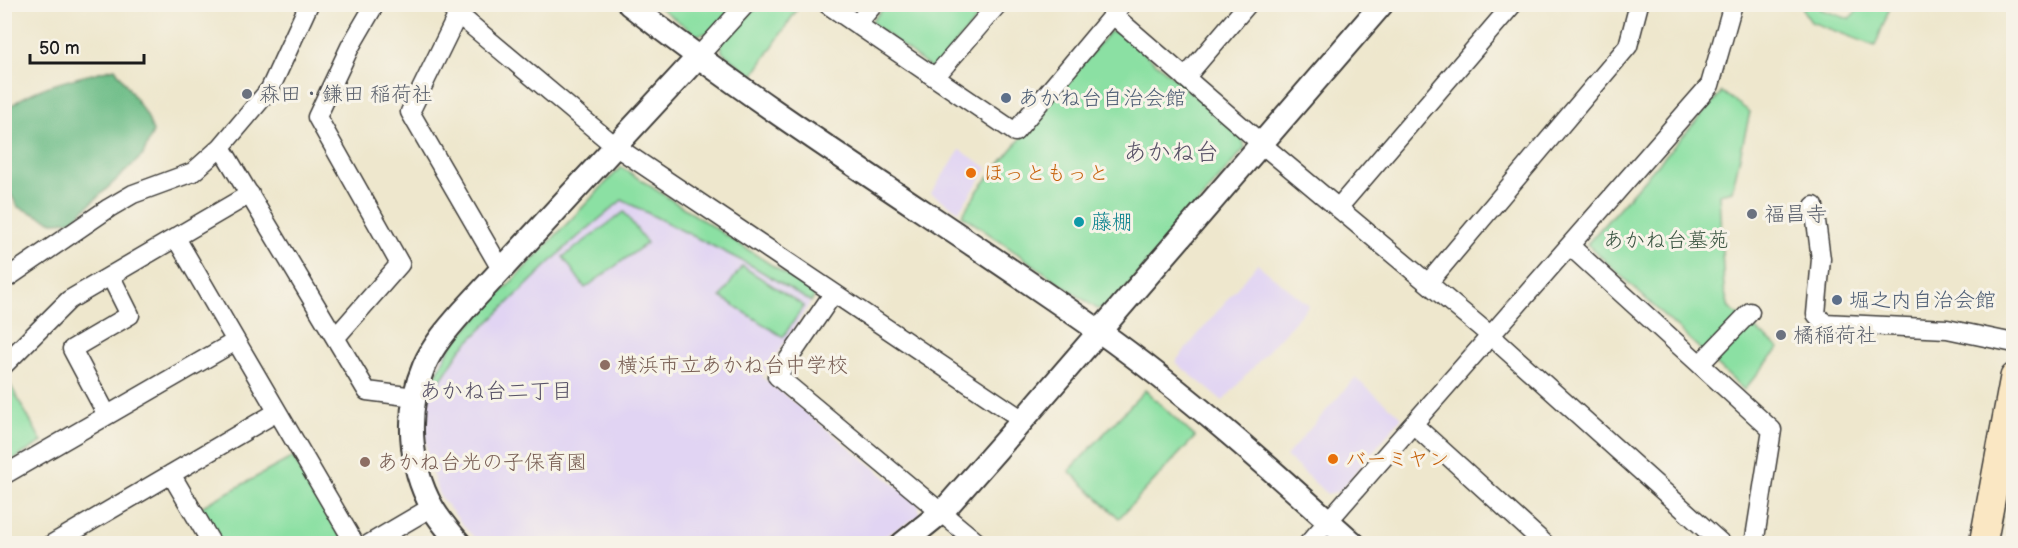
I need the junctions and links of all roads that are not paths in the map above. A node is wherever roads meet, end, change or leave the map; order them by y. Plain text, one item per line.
1 (309, 4) edge
2 (375, 4) edge
3 (629, 4) edge
4 (746, 4) edge
5 (827, 4) edge
6 (874, 4) edge
7 (998, 4) edge
8 (1248, 4) edge
9 (1382, 4) edge
10 (1513, 4) edge
11 (1639, 4) edge
12 (1733, 4) edge
13 (452, 9) edge
14 (1118, 10) edge
15 (857, 24) junction
16 (697, 58) junction
17 (935, 77) junction
18 (1185, 78) junction
19 (1263, 145) junction
20 (615, 146) junction
21 (221, 147) junction
22 (250, 194) junction
23 (1814, 206) dead end
24 (1338, 208) junction
25 (176, 238) junction
26 (1570, 246) junction
27 (501, 270) junction
28 (111, 277) junction
29 (4, 280) edge
30 (1428, 283) junction
31 (833, 294) junction
32 (1750, 312) dead end
33 (1101, 333) junction
34 (1491, 336) junction
35 (336, 337) junction
36 (236, 341) junction
37 (2013, 343) edge
38 (1700, 364) junction
39 (4, 365) edge
40 (2012, 393) edge
41 (415, 397) junction
42 (277, 412) junction
43 (107, 415) junction
44 (1023, 420) junction
45 (1413, 424) junction
46 (171, 474) junction
47 (4, 475) edge
48 (432, 507) junction
49 (943, 511) junction
50 (1329, 521) junction
51 (52, 543) edge
52 (211, 543) edge
53 (355, 543) edge
54 (369, 543) edge
55 (460, 543) edge
56 (902, 543) edge
57 (979, 543) edge
58 (1308, 543) edge
59 (1354, 543) edge
60 (1545, 543) edge
61 (1722, 543) edge
62 (1754, 543) edge
63 (1983, 543) edge

1 - 21 street
2 - 35 street
3 - 16 street
4 - 16 street
5 - 15 street
6 - 15 street
7 - 17 street
8 - 18 street
9 - 19 street
10 - 24 street
11 - 30 street
12 - 26 street
13 - 20 street
13 - 27 street
14 - 17 street
14 - 18 street
15 - 17 street
16 - 20 street
16 - 33 street
18 - 19 street
19 - 24 street
19 - 33 street
20 - 27 street
20 - 31 street
21 - 22 street
21 - 29 street
22 - 25 street
22 - 35 street
23 - 37 street
24 - 30 street
25 - 28 street
25 - 36 street
26 - 34 street
26 - 38 street
27 - 41 street
28 - 39 street
28 - 43 street
30 - 34 street
31 - 44 street
31 - 49 street
32 - 38 street
33 - 44 street
33 - 50 street
34 - 45 street
34 - 61 street
35 - 41 street
36 - 42 street
36 - 43 street
38 - 62 street
40 - 63 main road
41 - 48 street
42 - 46 street
42 - 53 street
43 - 47 street
44 - 49 street
45 - 50 street
45 - 60 street
46 - 51 street
46 - 52 street
48 - 54 street
48 - 55 street
49 - 56 street
49 - 57 street
50 - 58 street
50 - 59 street

